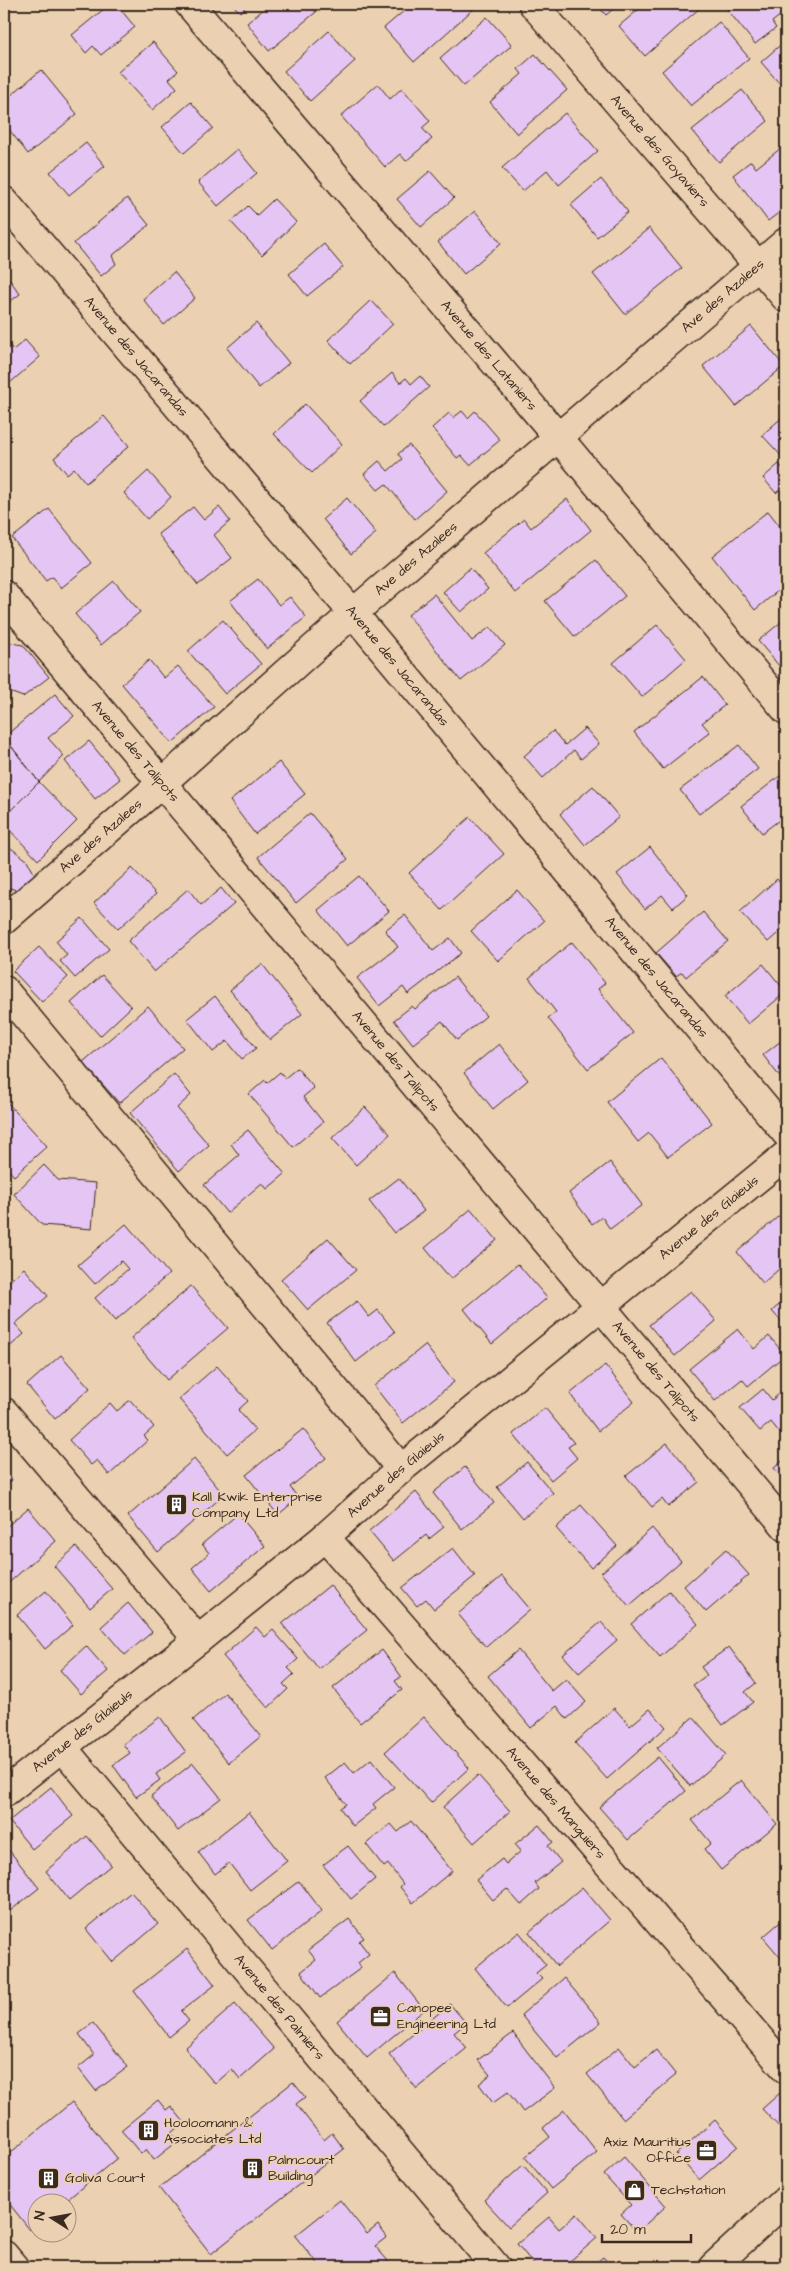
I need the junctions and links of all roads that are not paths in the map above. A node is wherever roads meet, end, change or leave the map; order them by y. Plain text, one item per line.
1 (190, 4) edge
2 (533, 4) edge
3 (4, 201) edge
4 (786, 242) edge
5 (759, 265) junction
6 (786, 298) edge
7 (558, 437) junction
8 (4, 595) edge
9 (353, 613) junction
10 (786, 710) edge
11 (162, 783) junction
12 (4, 920) edge
13 (4, 990) edge
14 (786, 1134) edge
15 (786, 1155) edge
16 (600, 1306) junction
17 (4, 1412) edge
18 (401, 1469) junction
19 (786, 1527) edge
20 (324, 1537) junction
21 (198, 1640) junction
22 (62, 1747) junction
23 (4, 1793) edge
24 (786, 2069) edge
25 (786, 2200) edge
26 (4, 2255) edge
27 (14, 2267) edge
28 (496, 2267) edge
29 (713, 2267) edge

1 - 7 street, Avenue des Lataniers
2 - 5 street, Avenue des Goyaviers
3 - 9 street, Avenue des Jacarandas
4 - 5 street, Ave des Azalees
5 - 6 street, Avenue des Goyaviers
5 - 7 street, Ave des Azalees
7 - 9 street, Ave des Azalees
7 - 10 street, Avenue des Lataniers
8 - 11 street, Avenue des Talipots
9 - 11 street, Ave des Azalees
9 - 14 street, Avenue des Jacarandas
11 - 12 street, Ave des Azalees
11 - 16 street, Avenue des Talipots
13 - 18 street
15 - 16 street, Avenue des Glaieuls
16 - 18 street, Avenue des Glaieuls
16 - 19 street, Avenue des Talipots
17 - 21 street
18 - 20 street, Avenue des Glaieuls
20 - 21 street, Avenue des Glaieuls
20 - 24 street, Avenue des Manguiers
21 - 22 street, Avenue des Glaieuls
22 - 23 street, Avenue des Glaieuls
22 - 28 street, Avenue des Palmiers
25 - 29 street
26 - 27 street

